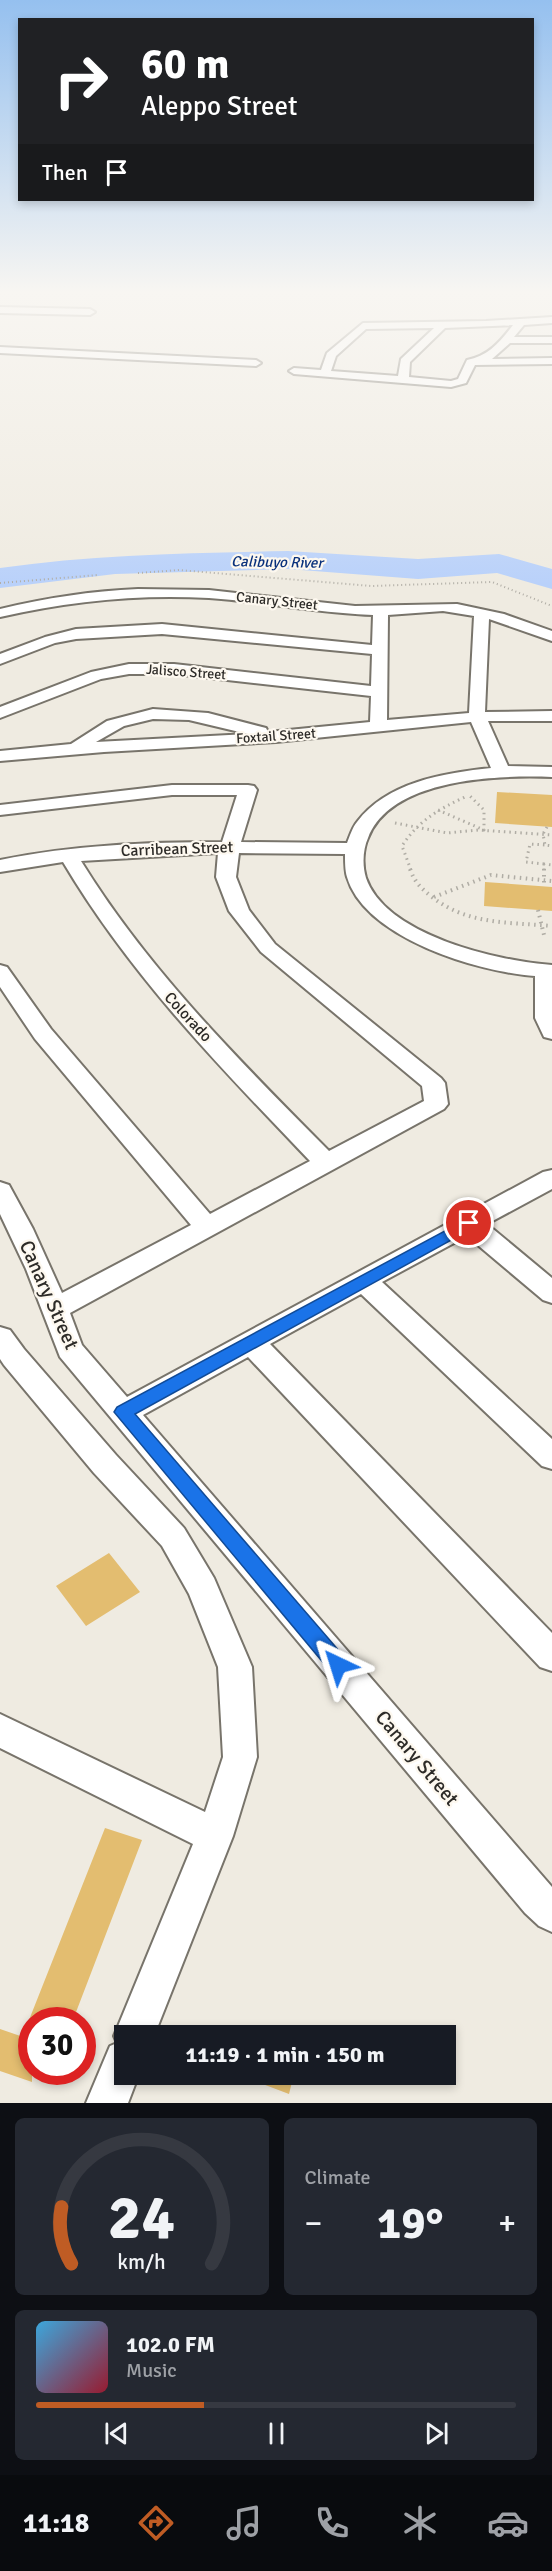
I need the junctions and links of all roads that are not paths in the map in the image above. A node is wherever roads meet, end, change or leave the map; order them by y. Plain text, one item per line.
1 (60, 611) junction
2 (381, 611) junction
3 (0, 613) edge
4 (482, 613) junction
5 (76, 634) junction
6 (552, 636) edge
7 (380, 650) junction
8 (0, 659) edge
9 (379, 692) junction
10 (0, 713) edge
11 (477, 716) junction
12 (552, 716) edge
13 (378, 728) junction
14 (276, 737) junction
15 (76, 747) junction
16 (0, 756) edge
17 (501, 771) junction
18 (552, 772) edge
19 (0, 810) edge
20 (230, 846) junction
21 (354, 849) junction
22 (69, 856) junction
23 (0, 866) edge
24 (0, 971) edge
25 (548, 971) edge
26 (552, 1032) edge
27 (326, 1164) junction
28 (552, 1178) edge
29 (0, 1191) edge
30 (469, 1223) junction
31 (207, 1227) junction
32 (364, 1281) junction
33 (552, 1293) edge
34 (56, 1309) junction
35 (0, 1338) edge
36 (252, 1342) junction
37 (123, 1412) junction
38 (552, 1457) edge
39 (552, 1656) edge
40 (0, 1730) edge
41 (215, 1836) junction
42 (552, 1913) edge
43 (138, 2025) edge
44 (114, 2085) edge
45 (107, 2103) edge

1 - 2 street, Canary Street
1 - 3 street, Canary Street
1 - 5 street
2 - 4 street, Canary Street
2 - 7 street
4 - 6 street, Canary Street
4 - 11 street
5 - 7 street
5 - 8 street
7 - 9 street
9 - 10 street, Jalisco Street
9 - 13 street
11 - 12 street, Foxtail Street
11 - 13 street, Foxtail Street
11 - 17 street
13 - 14 street, Foxtail Street
14 - 15 street, Foxtail Street
14 - 15 street
15 - 16 street, Foxtail Street
17 - 18 street
17 - 21 street
19 - 20 street
20 - 21 street, Carribean Street
20 - 22 street, Carribean Street
20 - 27 street
21 - 25 street
22 - 23 street, Carribean Street
22 - 27 street, Colorado
24 - 31 street
25 - 26 street
27 - 31 street
28 - 30 street
29 - 34 street, Canary Street
30 - 32 street
30 - 33 street
31 - 34 street
32 - 36 street
32 - 38 street
34 - 37 street, Canary Street
35 - 41 street
36 - 37 street
36 - 39 street
37 - 42 street, Canary Street
40 - 41 street
41 - 43 street
44 - 45 street

